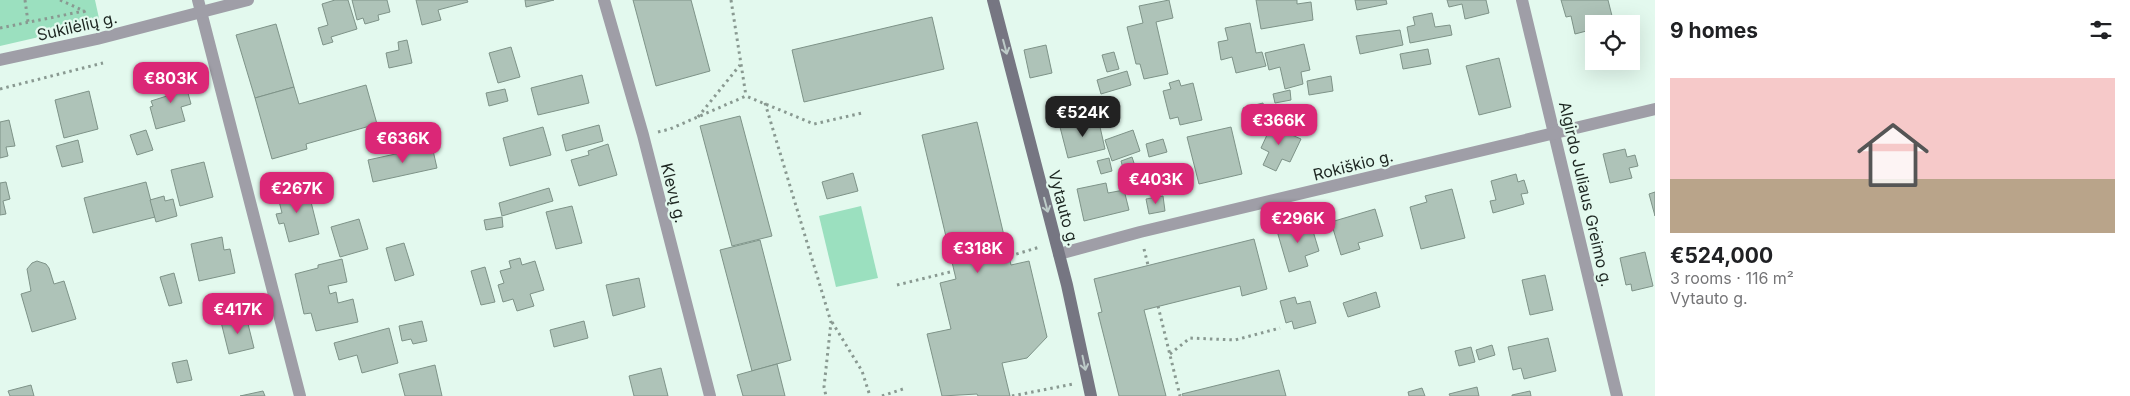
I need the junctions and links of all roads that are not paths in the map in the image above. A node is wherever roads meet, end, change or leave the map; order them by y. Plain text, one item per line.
1 (198, 0) edge
2 (248, 0) edge
3 (604, 0) edge
4 (993, 0) edge
5 (1522, 0) edge
6 (202, 13) junction
7 (0, 60) edge
8 (1655, 109) edge
9 (1554, 133) junction
10 (1058, 248) junction
11 (300, 396) edge
12 (710, 396) edge
13 (1091, 396) edge
14 (1617, 396) edge

1 - 6 street
2 - 6 street, Sukilėlių g.
3 - 12 street, Klevų g.
4 -> 10 main road, Vytauto g.
5 - 9 street, Algirdo Juliaus Greimo g.
6 - 7 street, Sukilėlių g.
6 - 11 street
8 - 9 street, Rokiškio g.
9 - 10 street, Rokiškio g.
9 - 14 street, Algirdo Juliaus Greimo g.
10 -> 13 main road, Vytauto g.

